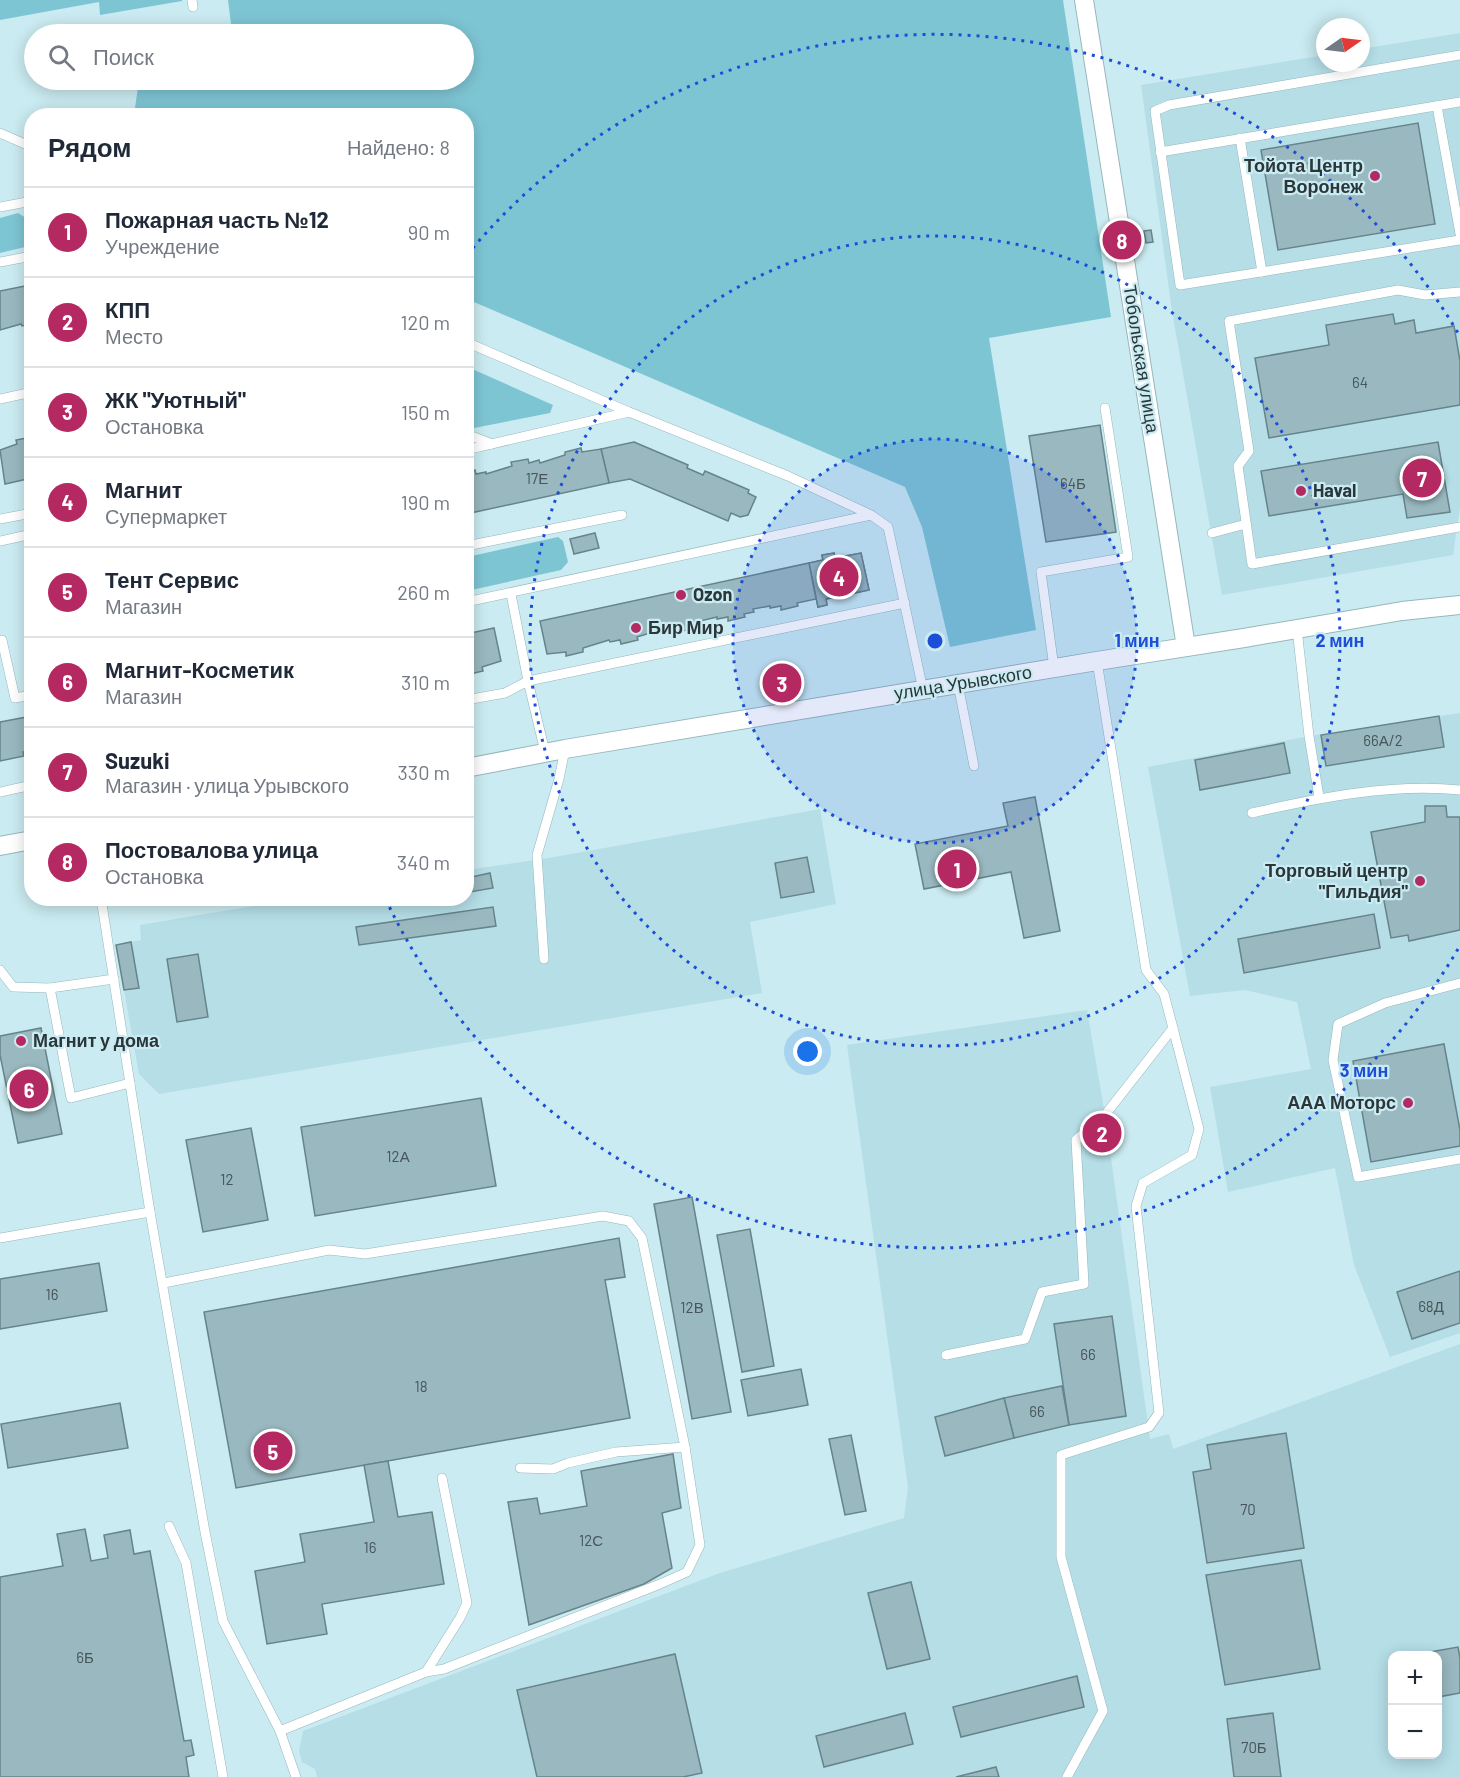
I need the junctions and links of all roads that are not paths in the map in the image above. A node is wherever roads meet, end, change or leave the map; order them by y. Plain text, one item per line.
1 (1084, 0) edge
2 (1460, 55) edge
3 (1460, 102) edge
4 (1437, 106) junction
5 (0, 134) edge
6 (1240, 138) junction
7 (24, 144) edge
8 (1160, 152) junction
9 (24, 202) edge
10 (0, 207) edge
11 (1460, 234) edge
12 (1460, 240) edge
13 (24, 258) edge
14 (0, 262) edge
15 (1262, 272) junction
16 (1460, 292) edge
17 (474, 345) edge
18 (24, 394) edge
19 (0, 399) edge
20 (1105, 408) dead end
21 (630, 412) junction
22 (474, 437) edge
23 (492, 444) junction
24 (474, 448) edge
25 (24, 514) edge
26 (622, 515) dead end
27 (871, 515) junction
28 (0, 519) edge
29 (1246, 524) junction
30 (1460, 527) edge
31 (1212, 533) dead end
32 (24, 536) edge
33 (0, 542) edge
34 (474, 544) edge
35 (511, 594) junction
36 (474, 601) edge
37 (905, 603) junction
38 (1460, 605) edge
39 (0, 629) edge
40 (1296, 629) junction
41 (1, 640) edge
42 (1186, 647) junction
43 (1097, 661) junction
44 (1054, 668) junction
45 (528, 681) junction
46 (958, 684) junction
47 (923, 690) junction
48 (24, 696) edge
49 (474, 699) edge
50 (565, 748) junction
51 (545, 752) junction
52 (474, 766) edge
53 (974, 766) dead end
54 (24, 787) edge
55 (1460, 790) edge
56 (0, 792) edge
57 (1319, 797) junction
58 (1252, 813) dead end
59 (24, 842) edge
60 (0, 846) edge
61 (102, 906) edge
62 (544, 959) dead end
63 (0, 970) edge
64 (114, 979) junction
65 (1460, 983) edge
66 (50, 988) junction
67 (1173, 1028) junction
68 (130, 1083) junction
69 (1460, 1159) edge
70 (150, 1212) junction
71 (0, 1238) edge
72 (164, 1283) junction
73 (946, 1355) dead end
74 (685, 1447) junction
75 (520, 1468) dead end
76 (442, 1478) dead end
77 (169, 1526) dead end
78 (426, 1672) junction
79 (280, 1731) junction
80 (223, 1777) edge
81 (297, 1777) edge
82 (1067, 1777) edge

1 - 42 street, Тобольская улица
2 - 8 lane
3 - 4 lane
4 - 6 lane
4 - 11 lane
5 - 7 lane
6 - 8 lane
6 - 15 lane
8 - 15 lane
9 - 10 lane
12 - 15 lane
13 - 14 lane
16 - 29 lane
17 - 21 lane
18 - 19 lane
20 - 44 lane
21 - 23 lane
21 - 27 lane
22 - 23 lane
23 - 24 lane
25 - 28 lane
26 - 34 lane
27 - 35 lane
27 - 37 lane
29 - 30 lane
29 - 31 lane
32 - 33 lane
35 - 36 lane
35 - 45 lane
37 - 45 lane
37 - 47 lane
38 - 40 street, улица Урывского
39 - 41 lane
40 - 42 street, улица Урывского
40 - 57 lane
41 - 48 lane
42 - 43 street, улица Урывского
43 - 44 street, улица Урывского
43 - 67 lane
44 - 46 street, улица Урывского
45 - 49 lane
45 - 51 lane
46 - 47 street, улица Урывского
46 - 53 lane
47 - 50 street, улица Урывского
50 - 51 street, улица Урывского
50 - 62 lane
51 - 52 street, улица Урывского
54 - 56 lane
55 - 57 lane
57 - 58 lane
59 - 60 street
61 - 64 lane
63 - 66 lane
64 - 66 lane
64 - 68 lane
65 - 69 lane
66 - 68 lane
67 - 73 lane
67 - 82 lane
68 - 70 lane
70 - 71 lane
70 - 72 lane
72 - 74 lane
72 - 79 lane
74 - 75 lane
74 - 78 lane
76 - 78 lane
77 - 80 lane
78 - 79 lane
79 - 81 lane

